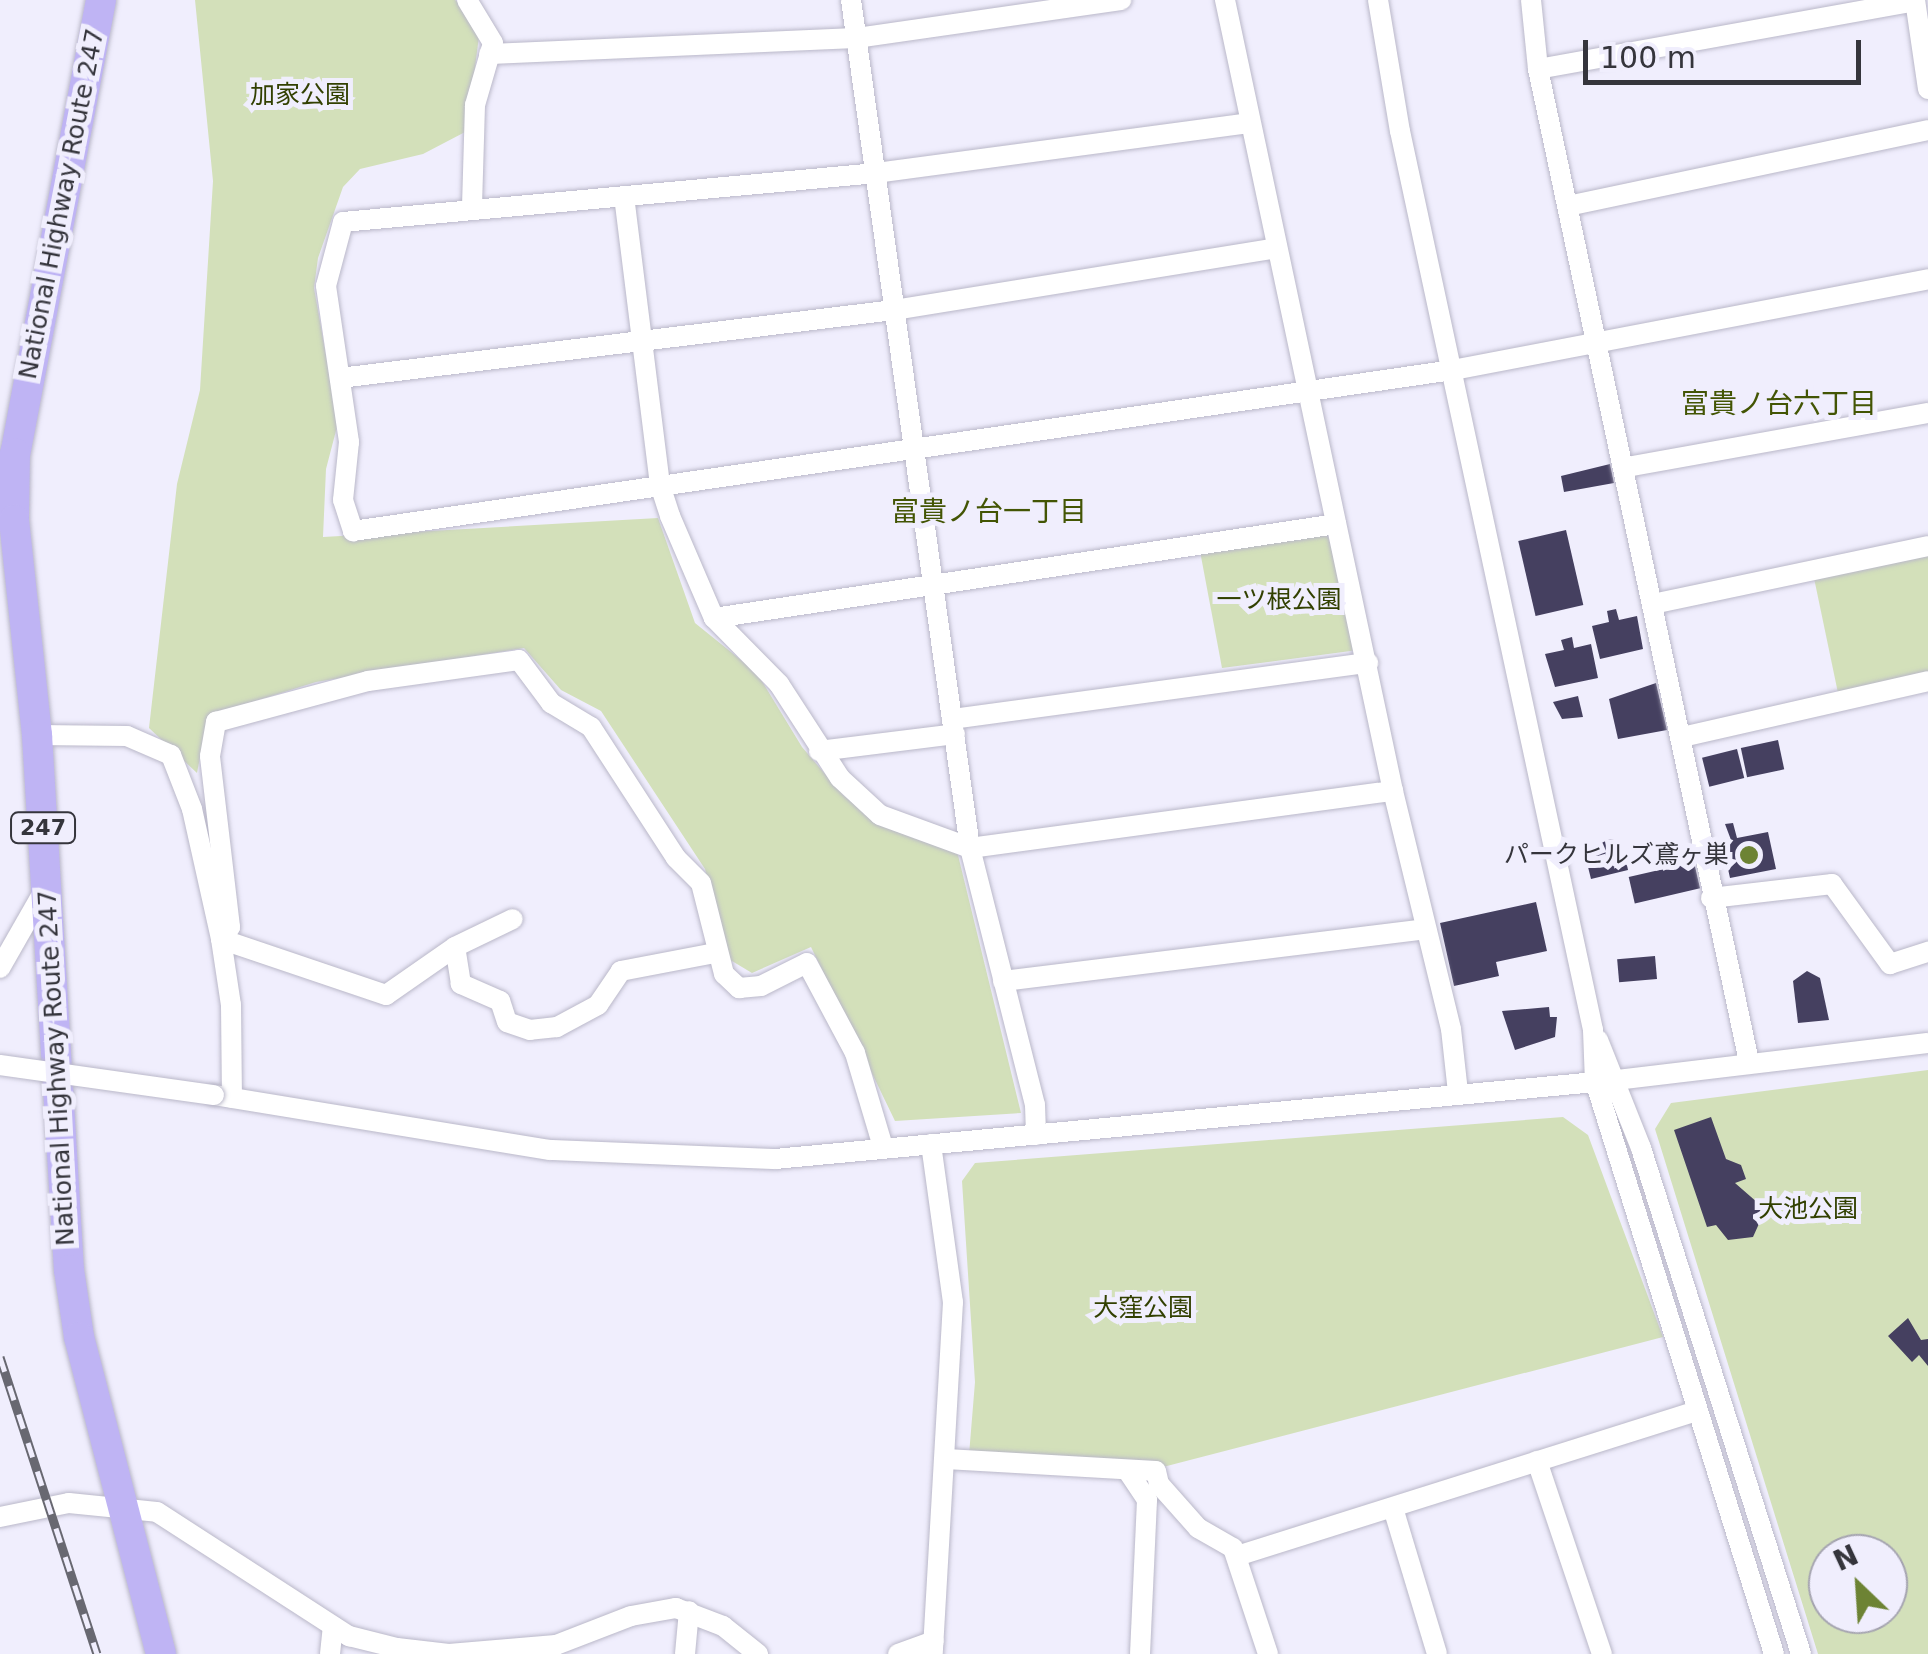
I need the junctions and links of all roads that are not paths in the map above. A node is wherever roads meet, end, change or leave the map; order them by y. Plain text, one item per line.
1 (100, 0) edge
2 (467, 0) edge
3 (851, 0) edge
4 (1121, 0) edge
5 (1225, 0) edge
6 (1378, 0) edge
7 (1531, 0) edge
8 (1915, 0) edge
9 (856, 38) junction
10 (489, 54) junction
11 (1538, 69) junction
12 (1928, 89) edge
13 (1250, 123) junction
14 (1928, 130) edge
15 (877, 173) junction
16 (624, 196) junction
17 (1568, 206) junction
18 (472, 207) junction
19 (1276, 248) junction
20 (1928, 279) edge
21 (894, 310) junction
22 (642, 342) junction
23 (1598, 342) junction
24 (1453, 370) junction
25 (340, 378) junction
26 (1310, 391) junction
27 (1928, 413) edge
28 (914, 452) junction
29 (1626, 467) junction
30 (660, 485) junction
31 (7, 487) edge
32 (1336, 524) junction
33 (1928, 546) edge
34 (934, 586) junction
35 (1653, 604) junction
36 (714, 618) junction
37 (1368, 663) junction
38 (1928, 681) edge
39 (953, 726) junction
40 (37, 735) junction
41 (1682, 736) junction
42 (819, 751) junction
43 (1393, 791) junction
44 (970, 848) junction
45 (46, 887) junction
46 (1711, 898) junction
47 (513, 920) dead end
48 (1425, 929) junction
49 (220, 939) junction
50 (455, 947) junction
51 (1928, 952) edge
52 (715, 953) junction
53 (0, 968) edge
54 (1003, 981) junction
55 (1593, 1030) junction
56 (1928, 1043) edge
57 (1748, 1062) junction
58 (0, 1065) edge
59 (1617, 1080) junction
60 (1595, 1082) junction
61 (1458, 1092) junction
62 (223, 1096) junction
63 (1036, 1135) junction
64 (931, 1144) junction
65 (883, 1147) junction
66 (1696, 1411) junction
67 (946, 1459) junction
68 (1537, 1461) junction
69 (1126, 1470) junction
70 (1393, 1508) junction
71 (126, 1509) junction
72 (0, 1517) edge
73 (1238, 1556) junction
74 (689, 1611) junction
75 (334, 1626) junction
76 (934, 1647) edge
77 (161, 1654) edge
78 (330, 1654) edge
79 (685, 1654) edge
80 (758, 1654) edge
81 (898, 1654) edge
82 (1140, 1654) edge
83 (1268, 1654) edge
84 (1437, 1654) edge
85 (1602, 1654) edge
86 (1774, 1654) edge
87 (1802, 1654) edge

1 - 31 highway, National Highway Route 247 / 247
2 - 10 street
3 - 9 street
4 - 9 street
5 - 13 street
6 - 24 street
7 - 11 street
8 - 11 street
8 - 12 street
9 - 10 street
9 - 15 street
10 - 18 street
11 - 17 street
13 - 15 street
13 - 19 street
14 - 17 street
15 - 16 street
15 - 21 street
16 - 18 street
16 - 22 street
17 - 23 street
18 - 25 street
19 - 21 street
19 - 26 street
20 - 23 street
21 - 22 street
21 - 28 street
22 - 25 street
22 - 30 street
23 - 24 street
23 - 29 street
24 - 26 street
24 - 55 street
25 - 30 street
26 - 28 street
26 - 32 street
27 - 29 street
28 - 30 street
28 - 34 street
29 - 35 street
30 - 36 street
31 - 40 highway, National Highway Route 247 / 247
32 - 34 street
32 - 37 street
33 - 35 street
34 - 36 street
34 - 39 street
35 - 41 street
36 - 42 street
37 - 39 street
37 - 43 street
38 - 41 street
39 - 42 street
39 - 44 street
40 - 45 highway, National Highway Route 247 / 247
40 - 49 street
41 - 46 street
42 - 44 street
43 - 44 street
43 - 48 street
44 - 54 street
45 - 53 street
45 - 71 highway, National Highway Route 247 / 247
46 - 51 street
46 - 57 street
47 - 50 street
48 - 54 street
48 - 61 street
49 - 50 street
49 - 52 street
49 - 62 street
50 - 52 street
52 - 65 street
54 - 63 street
55 - 59 street
55 - 60 street
56 - 57 street
57 - 59 street
58 - 62 street, bridge
59 - 60 street
59 - 87 street
60 - 61 street
60 - 66 street
61 - 63 street
62 - 65 street
63 - 64 street
64 - 65 street
64 - 67 street
66 - 68 street
66 - 86 street
67 - 69 street
67 - 76 street
68 - 70 street
68 - 85 street
69 - 73 street
69 - 82 street
70 - 73 street
70 - 84 street
71 - 72 street
71 - 75 street
71 - 77 highway, National Highway Route 247 / 247
73 - 83 street
74 - 75 street
74 - 79 street
74 - 80 street
75 - 78 street
76 - 81 street

